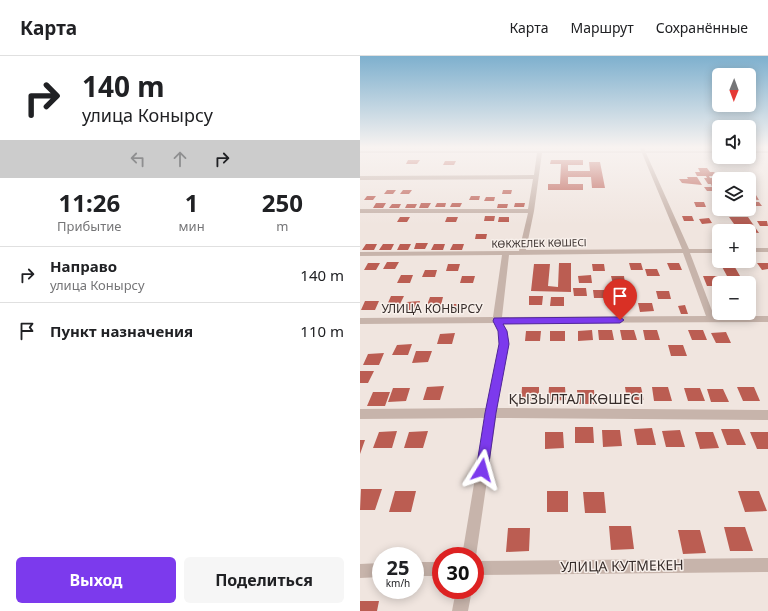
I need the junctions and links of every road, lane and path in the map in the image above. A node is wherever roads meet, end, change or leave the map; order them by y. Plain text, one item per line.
1 (536, 174) edge
2 (652, 174) edge
3 (536, 177) junction
4 (360, 178) edge
5 (360, 211) edge
6 (531, 211) junction
7 (712, 250) edge
8 (756, 250) edge
9 (768, 250) edge
10 (686, 251) junction
11 (506, 253) junction
12 (522, 253) junction
13 (360, 254) edge
14 (711, 319) junction
15 (768, 319) edge
16 (360, 321) edge
17 (498, 321) junction
18 (491, 413) junction
19 (360, 414) edge
20 (768, 415) edge
21 (470, 547) edge
22 (768, 565) edge
23 (484, 568) edge
24 (372, 570) edge
25 (360, 571) edge
26 (462, 599) edge
27 (460, 611) edge

1 - 3 street
2 - 10 street
3 - 4 street
3 - 6 street
5 - 6 street
6 - 12 street
7 - 10 street, КӨКЖЕЛЕК КӨШЕСІ
8 - 9 street
10 - 12 street, КӨКЖЕЛЕК КӨШЕСІ
10 - 14 street
11 - 12 street, КӨКЖЕЛЕК КӨШЕСІ
11 - 13 street, КӨКЖЕЛЕК КӨШЕСІ
11 - 17 street
14 - 15 street, УЛИЦА КОНЫРСУ
14 - 17 street, УЛИЦА КОНЫРСУ
16 - 17 street, УЛИЦА КОНЫРСУ
17 - 18 street
18 - 19 street, ҚЫЗЫЛТАЛ КӨШЕСІ
18 - 20 street, ҚЫЗЫЛТАЛ КӨШЕСІ
18 - 21 street
22 - 23 street, УЛИЦА КУТМЕКЕН
24 - 25 street
26 - 27 street

